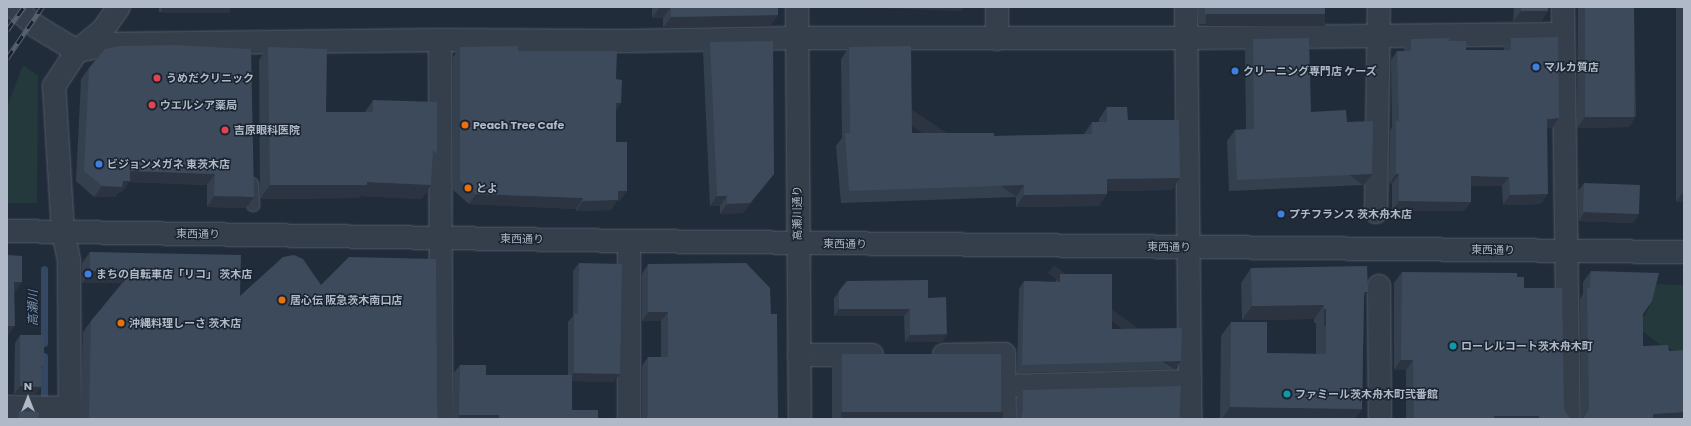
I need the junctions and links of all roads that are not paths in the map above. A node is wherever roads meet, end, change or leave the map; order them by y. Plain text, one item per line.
1 (14, 7) edge
2 (119, 7) edge
3 (797, 7) edge
4 (997, 7) edge
5 (1186, 7) edge
6 (1378, 7) edge
7 (1563, 7) edge
8 (1379, 34) junction
9 (1563, 34) junction
10 (797, 38) junction
11 (1187, 38) junction
12 (997, 39) junction
13 (440, 40) junction
14 (77, 51) junction
15 (252, 174) edge
16 (253, 205) edge
17 (1376, 212) dead end
18 (7, 231) edge
19 (63, 232) junction
20 (438, 237) junction
21 (630, 242) junction
22 (797, 243) junction
23 (1189, 247) junction
24 (1566, 251) junction
25 (1684, 252) edge
26 (1379, 286) dead end
27 (799, 355) junction
28 (893, 355) edge
29 (925, 355) edge
30 (1190, 381) junction
31 (1004, 386) junction
32 (7, 407) edge
33 (58, 410) edge
34 (441, 419) edge
35 (630, 419) edge
36 (800, 419) edge
37 (1005, 419) edge
38 (1190, 419) edge
39 (1380, 419) edge
40 (1569, 419) edge

1 - 14 street
2 - 14 street
3 - 10 street, 高瀬川通り
4 - 12 street
5 - 11 street
6 - 8 street
7 - 9 street
8 - 9 street
8 - 11 street
8 - 17 street
9 - 24 street
10 - 12 street
10 - 13 street
10 - 22 street, 高瀬川通り
11 - 12 street
11 - 23 street
13 - 14 street
13 - 20 street
14 - 19 street
15 - 16 lane
18 - 19 street, 東西通り
19 - 20 street, 東西通り
19 - 33 street
20 - 21 street, 東西通り
20 - 34 street
21 - 22 street, 東西通り
21 - 35 street
22 - 23 street, 東西通り
22 - 27 street, 高瀬川通り
23 - 24 street, 東西通り
23 - 30 street
24 - 25 street, 東西通り
24 - 40 street
26 - 39 street
27 - 28 street
27 - 36 street, 高瀬川通り
29 - 31 street
30 - 31 street
30 - 38 street
31 - 37 street
32 - 33 street

